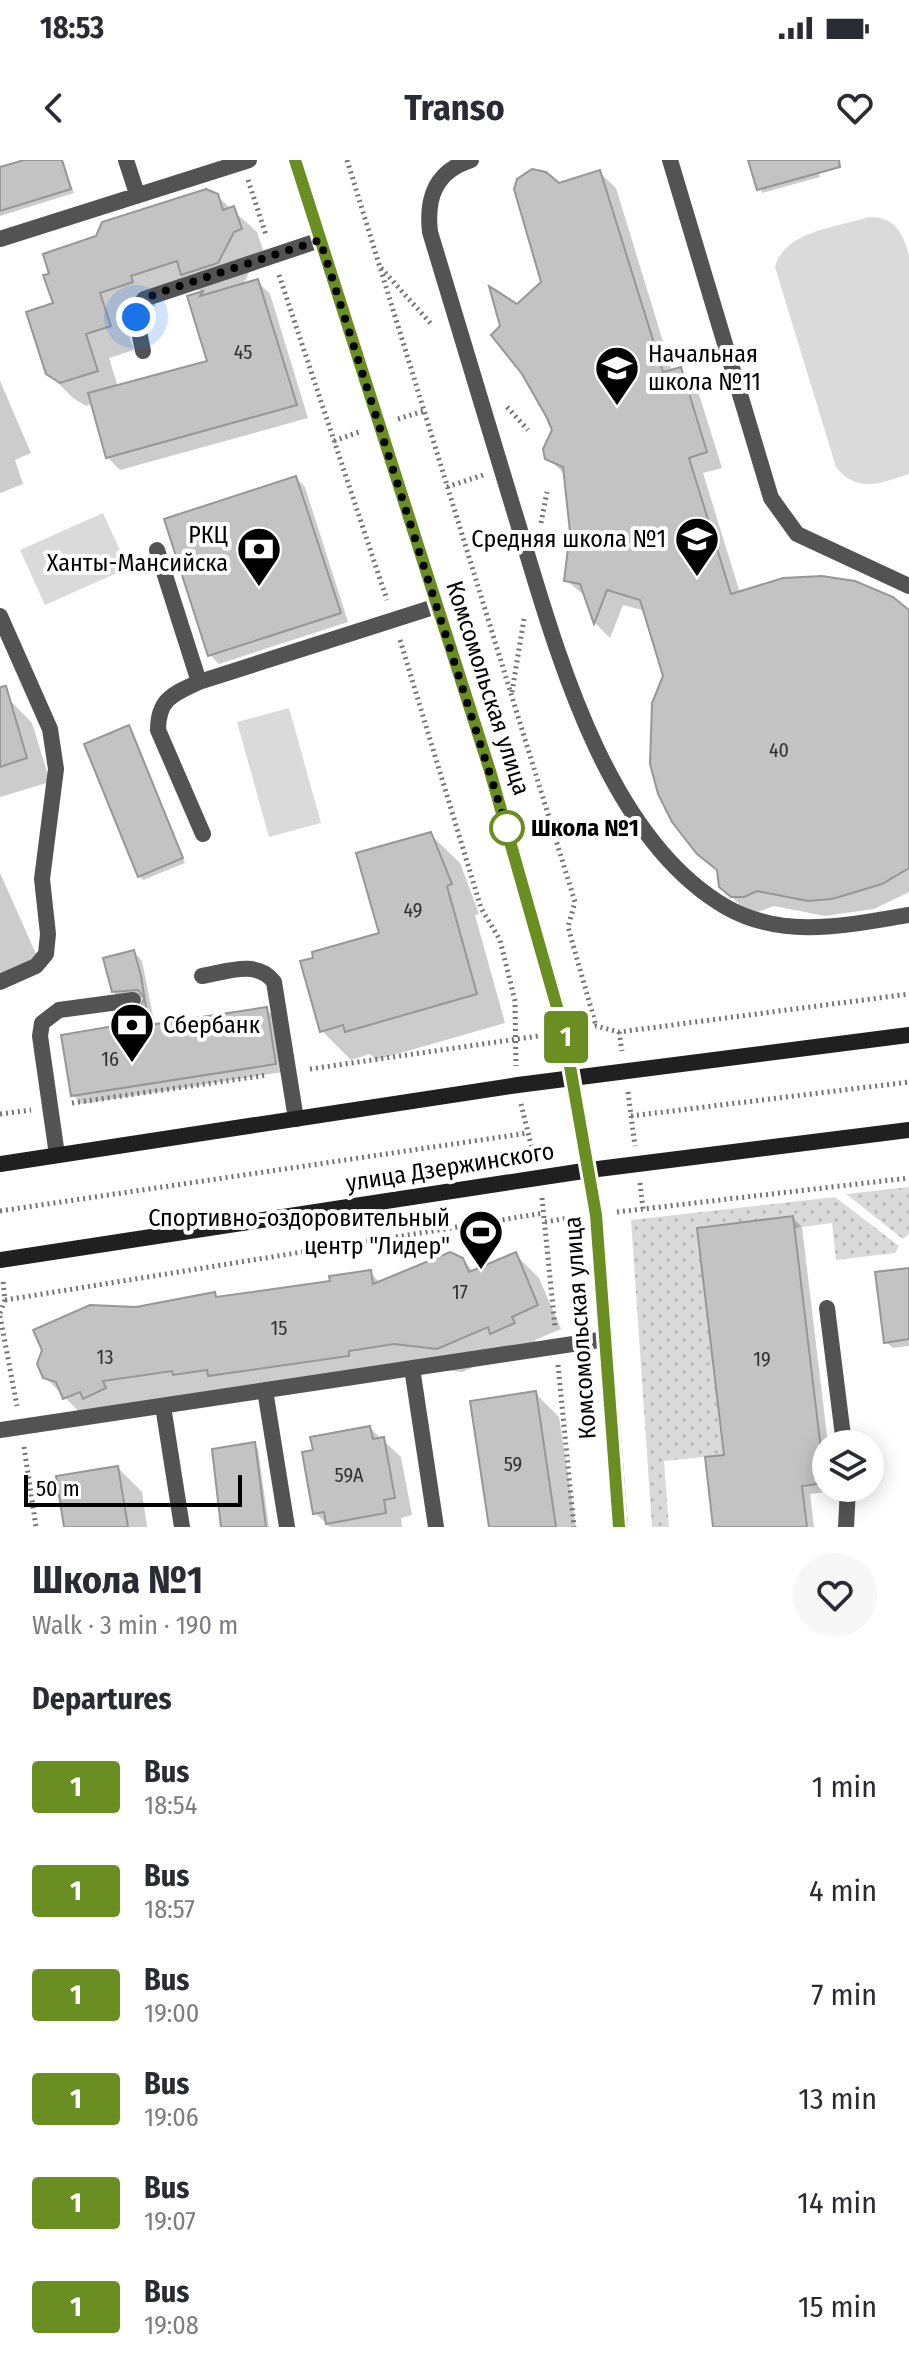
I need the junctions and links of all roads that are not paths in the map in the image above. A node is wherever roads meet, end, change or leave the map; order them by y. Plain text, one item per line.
1 (126, 160) edge
2 (249, 160) edge
3 (295, 160) edge
4 (471, 160) edge
5 (670, 160) edge
6 (137, 194) junction
7 (0, 239) edge
8 (320, 240) junction
9 (143, 351) dead end
10 (157, 550) dead end
11 (909, 586) edge
12 (437, 606) junction
13 (0, 616) edge
14 (6, 642) edge
15 (199, 682) junction
16 (203, 834) dead end
17 (909, 915) edge
18 (202, 976) dead end
19 (0, 982) edge
20 (133, 1000) dead end
21 (909, 1035) edge
22 (575, 1077) junction
23 (296, 1119) junction
24 (909, 1130) edge
25 (57, 1155) junction
26 (0, 1164) edge
27 (590, 1170) junction
28 (0, 1260) edge
29 (827, 1308) dead end
30 (606, 1339) junction
31 (412, 1368) junction
32 (265, 1390) junction
33 (163, 1406) junction
34 (0, 1430) edge
35 (842, 1430) edge
36 (847, 1502) edge
37 (182, 1527) edge
38 (287, 1527) edge
39 (436, 1527) edge
40 (620, 1527) edge
41 (846, 1527) edge

1 - 6 street
2 - 6 street
3 - 8 street, Комсомольская улица
4 - 17 street
5 - 11 street
6 - 7 street
8 - 9 street
8 - 12 street, Комсомольская улица
10 - 15 street
12 - 15 street
12 - 22 street, Комсомольская улица
13 - 14 street
14 - 19 street
15 - 16 street
18 - 23 street
20 - 25 street
21 - 22 main road
22 - 23 main road
22 - 27 street, Комсомольская улица
23 - 25 main road
24 - 27 main road, улица Дзержинского
25 - 26 main road
27 - 28 main road, улица Дзержинского
27 - 30 street, Комсомольская улица
29 - 35 street
30 - 31 street
30 - 40 street, Комсомольская улица
31 - 32 street
31 - 39 street
32 - 33 street
32 - 38 street
33 - 34 street
33 - 37 street
36 - 41 street

